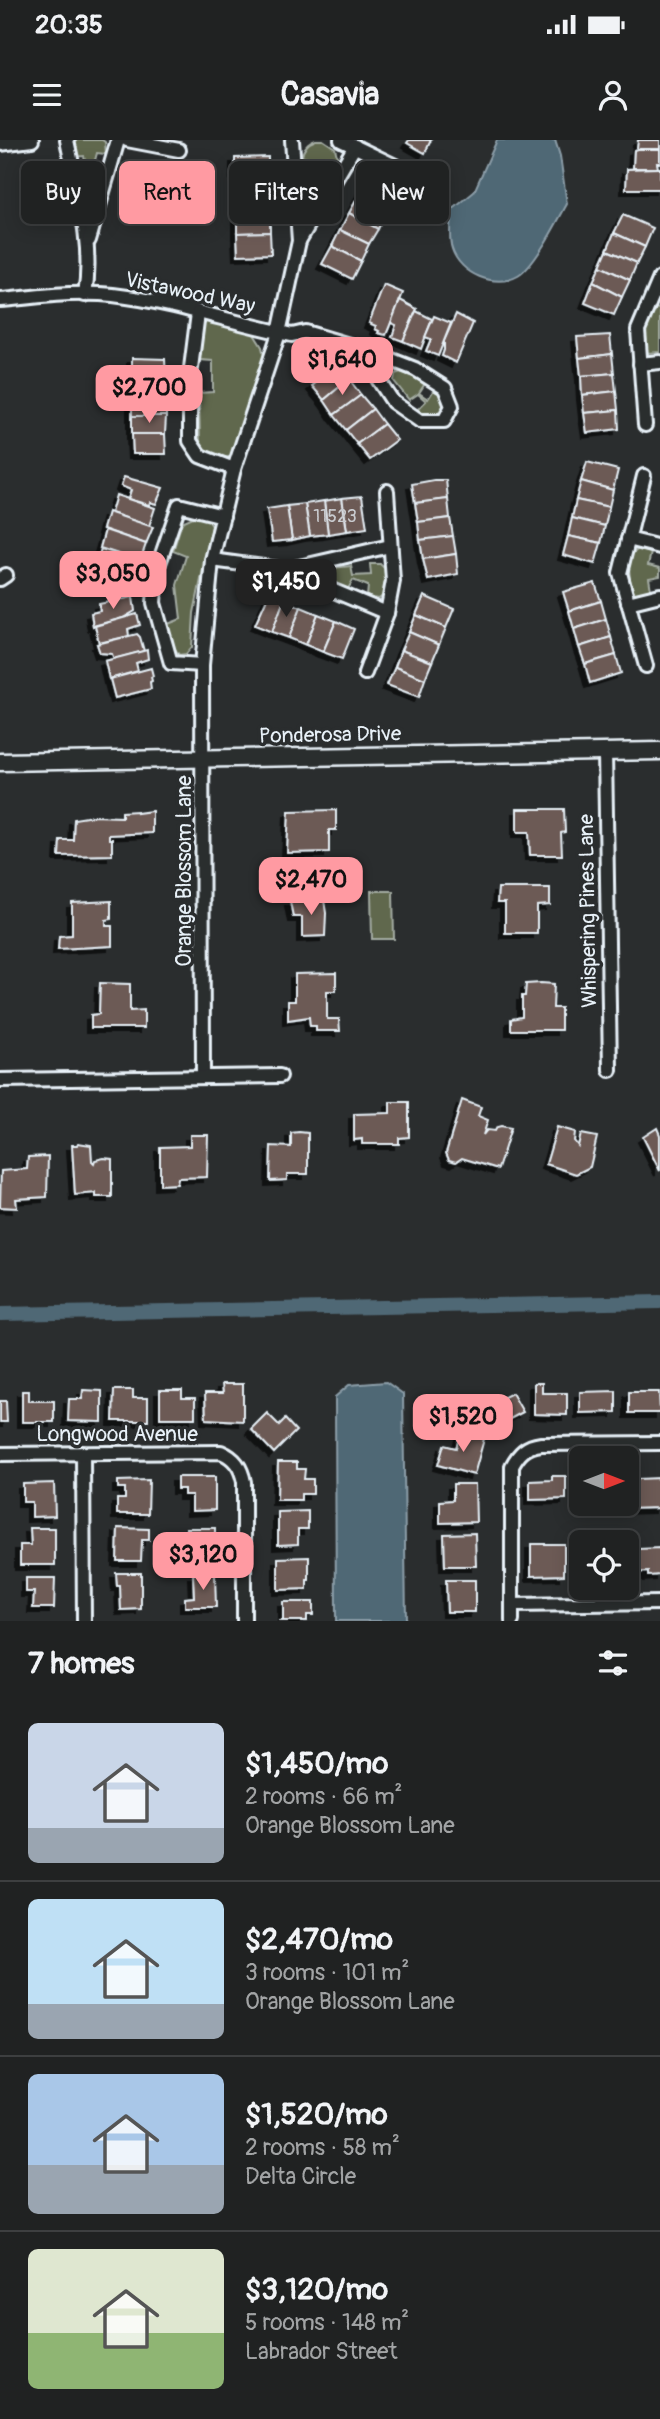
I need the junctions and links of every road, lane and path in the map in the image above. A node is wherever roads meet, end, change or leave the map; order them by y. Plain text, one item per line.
1 (32, 140) edge
2 (67, 140) edge
3 (118, 140) edge
4 (127, 140) edge
5 (292, 140) edge
6 (341, 140) edge
7 (1, 144) edge
8 (355, 146) junction
9 (179, 150) dead end
10 (386, 161) edge
11 (299, 241) junction
12 (88, 244) junction
13 (660, 278) edge
14 (85, 295) junction
15 (0, 300) edge
16 (655, 304) edge
17 (198, 313) junction
18 (279, 333) junction
19 (366, 350) junction
20 (660, 362) edge
21 (640, 364) junction
22 (645, 425) dead end
23 (234, 469) junction
24 (644, 476) dead end
25 (387, 491) dead end
26 (223, 516) junction
27 (628, 539) junction
28 (390, 546) junction
29 (660, 547) edge
30 (212, 560) junction
31 (286, 570) junction
32 (660, 595) edge
33 (628, 603) junction
34 (387, 613) junction
35 (202, 665) junction
36 (646, 666) dead end
37 (365, 674) dead end
38 (660, 751) edge
39 (605, 752) junction
40 (204, 758) junction
41 (0, 762) edge
42 (610, 1070) dead end
43 (280, 1076) dead end
44 (203, 1077) junction
45 (0, 1080) edge
46 (660, 1443) edge
47 (83, 1453) junction
48 (0, 1454) edge
49 (660, 1603) edge
50 (512, 1605) junction
51 (84, 1621) edge
52 (244, 1621) edge
53 (512, 1621) edge

1 - 7 street
2 - 12 street
3 - 12 street
4 - 9 street
5 - 11 street, Orange Blossom Lane
6 - 8 street
8 - 10 street
8 - 11 street, Orange Blossom Lane
11 - 18 street, Orange Blossom Lane
12 - 14 street
13 - 16 street
14 - 15 street, Vistawood Way
14 - 17 street, Vistawood Way
16 - 21 street
17 - 18 street, Vistawood Way
17 - 23 street
18 - 19 street, Vistawood Way
18 - 23 street, Orange Blossom Lane
19 - 19 street, Vistawood Way
20 - 21 street
21 - 22 street
23 - 26 street, Orange Blossom Lane
24 - 27 street
25 - 28 street
26 - 30 street, Orange Blossom Lane
26 - 35 street
27 - 29 street
27 - 33 street
28 - 31 street
28 - 34 street
30 - 31 street
30 - 35 street, Orange Blossom Lane
31 - 34 street
32 - 33 street
33 - 36 street
34 - 37 street
35 - 40 street, Orange Blossom Lane
38 - 39 street, Ponderosa Drive
39 - 40 street, Ponderosa Drive
39 - 42 street, Whispering Pines Lane
40 - 41 street, Ponderosa Drive
40 - 44 street, Orange Blossom Lane
43 - 44 street
44 - 45 street
46 - 50 street
47 - 48 street, Longwood Avenue
47 - 51 street
47 - 52 street, Longwood Avenue
49 - 50 street
50 - 53 street

